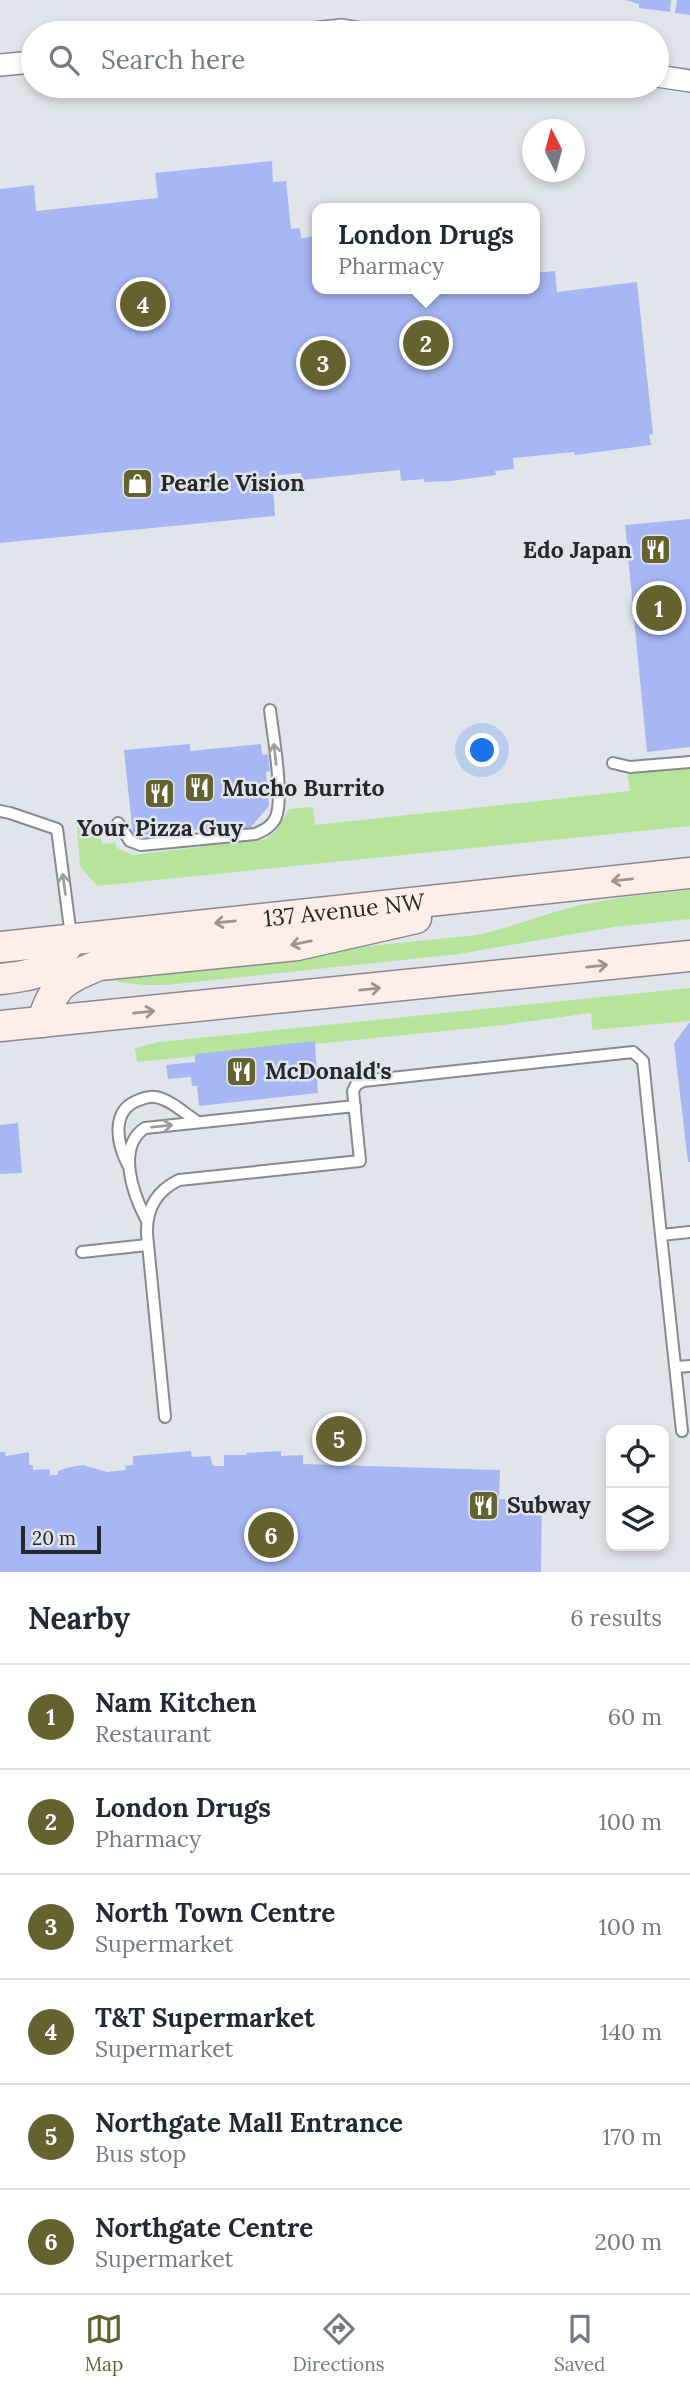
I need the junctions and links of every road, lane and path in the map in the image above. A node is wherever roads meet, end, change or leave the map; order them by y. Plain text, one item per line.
1 (21, 63) edge
2 (0, 65) edge
3 (669, 78) edge
4 (690, 81) edge
5 (270, 710) dead end
6 (690, 762) edge
7 (613, 763) dead end
8 (5, 812) edge
9 (118, 823) dead end
10 (690, 873) edge
11 (559, 886) junction
12 (72, 939) junction
13 (0, 947) edge
14 (690, 956) edge
15 (0, 979) edge
16 (41, 1023) junction
17 (0, 1027) edge
18 (355, 1106) junction
19 (198, 1122) junction
20 (131, 1171) junction
21 (146, 1219) junction
22 (690, 1233) edge
23 (662, 1236) junction
24 (148, 1245) junction
25 (82, 1251) dead end
26 (690, 1366) edge
27 (676, 1367) junction
28 (165, 1417) dead end
29 (682, 1431) dead end

1 - 2 street
3 - 4 street
9 -> 5 lane
6 - 7 lane
12 -> 8 lane
10 -> 11 main road, 137 Avenue NW
11 -> 12 main road, 137 Avenue NW
11 -> 16 main road
12 - 13 main road, 137 Avenue NW
12 - 15 main road
16 -> 14 main road
16 - 17 main road
18 - 19 lane
18 - 21 lane
18 - 23 lane
20 -> 19 lane
19 - 20 lane
20 - 21 lane
21 - 24 lane
22 - 23 lane
23 - 27 lane
24 - 25 lane
24 - 28 lane
26 - 27 lane
27 - 29 lane

